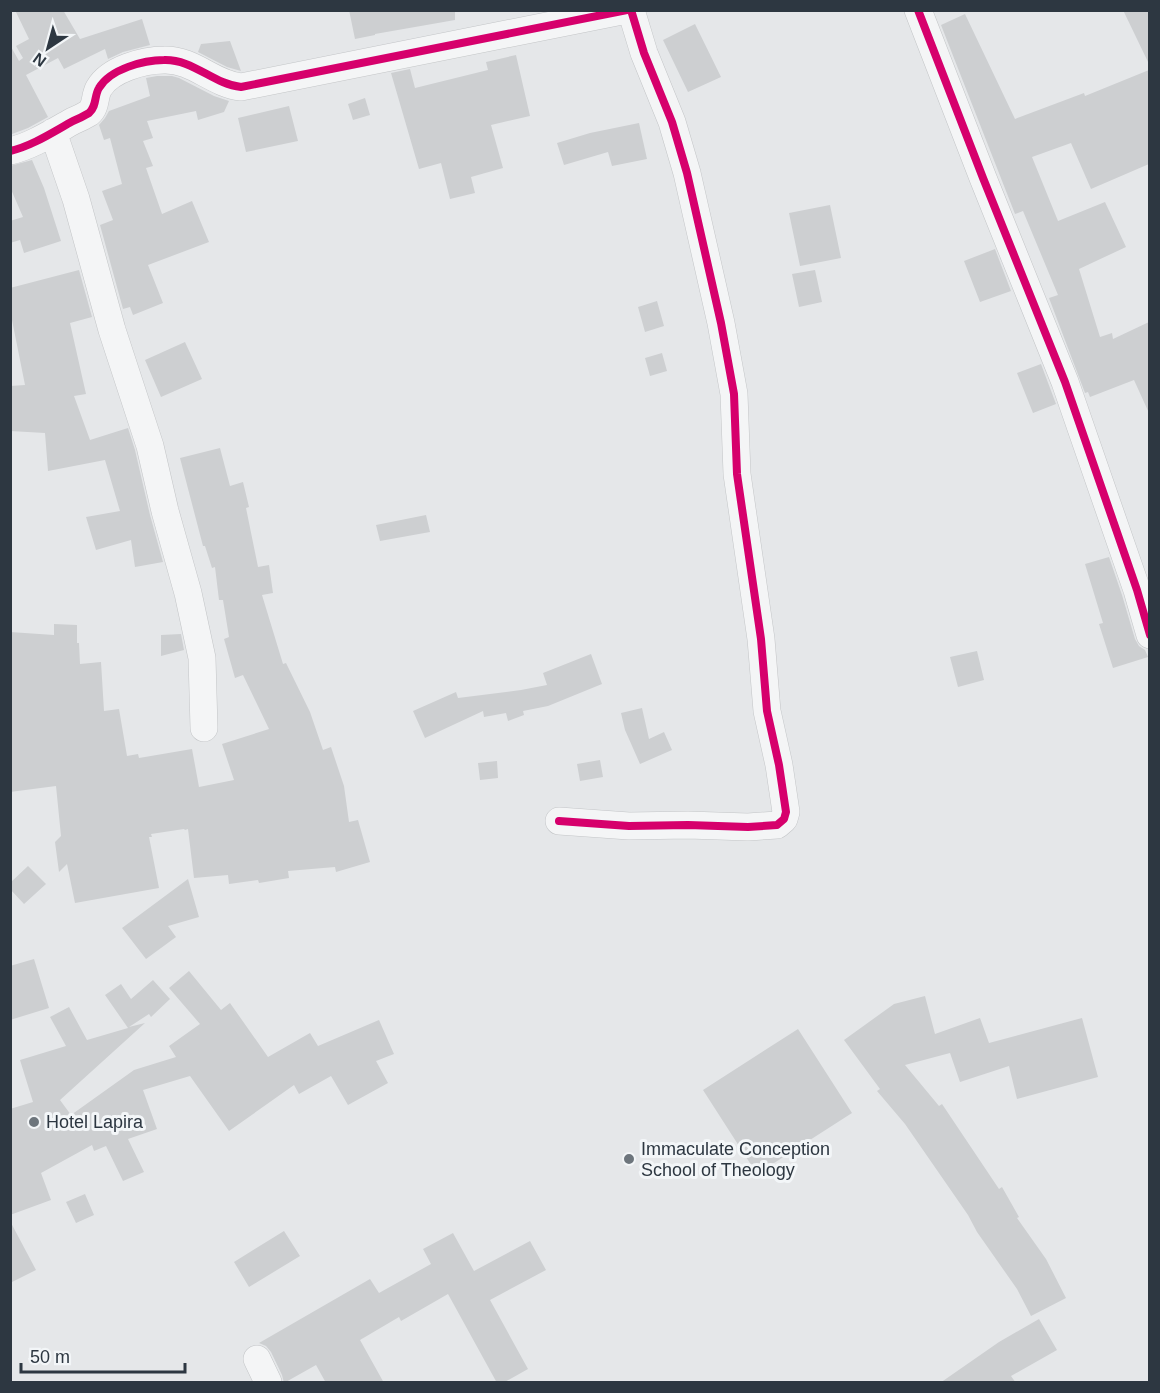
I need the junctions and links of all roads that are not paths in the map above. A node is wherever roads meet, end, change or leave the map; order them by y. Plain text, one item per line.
1 (629, 10) edge
2 (918, 10) edge
3 (53, 132) junction
4 (10, 151) edge
5 (1149, 635) edge
6 (204, 728) dead end
7 (559, 821) dead end

1 - 3 street
1 - 7 street
2 - 5 street
3 - 4 street
3 - 6 street

